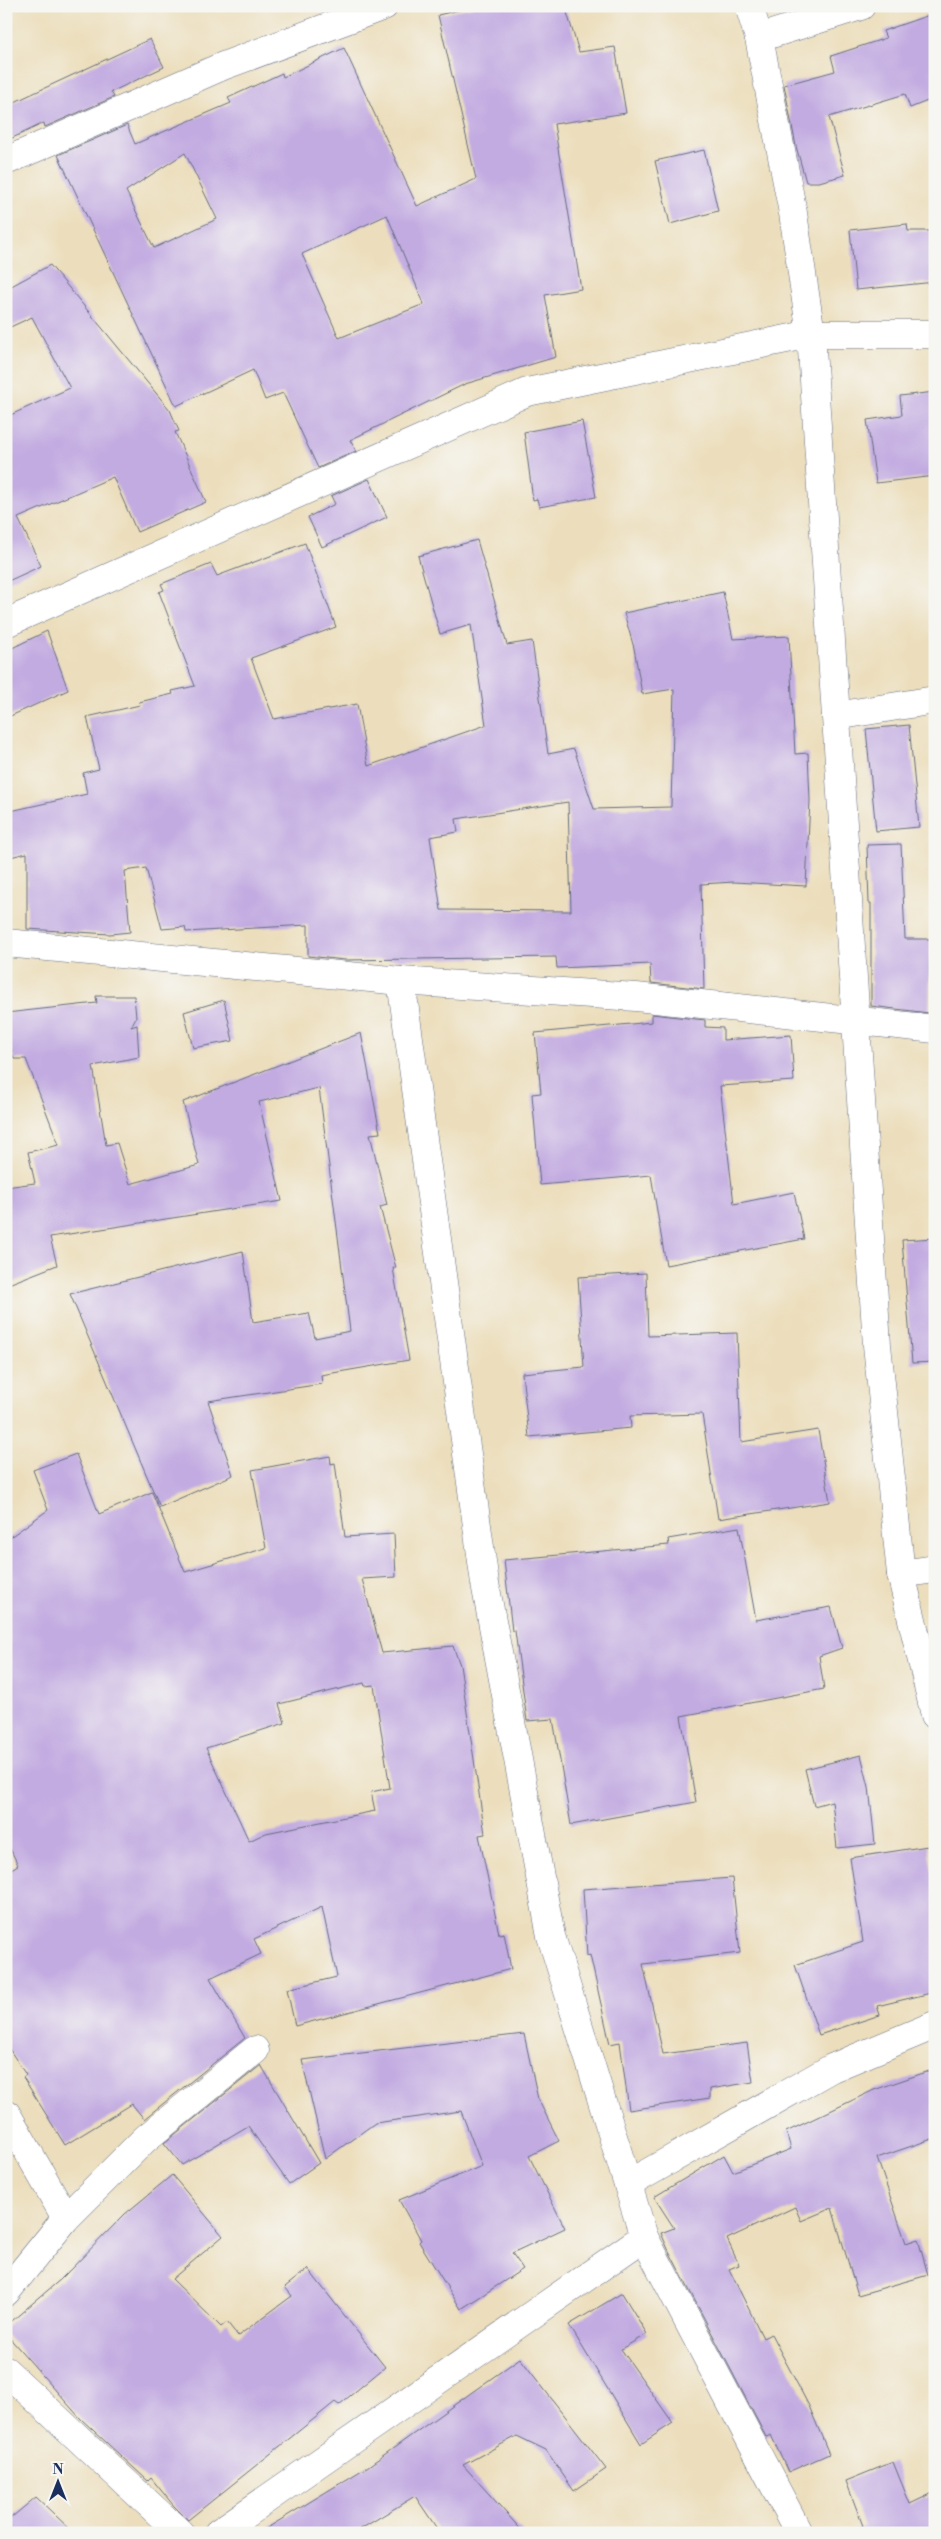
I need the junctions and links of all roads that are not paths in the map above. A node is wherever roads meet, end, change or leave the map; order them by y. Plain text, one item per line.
1 (384, 6) edge
2 (748, 6) edge
3 (861, 6) edge
4 (759, 38) junction
5 (6, 161) edge
6 (811, 334) junction
7 (935, 334) edge
8 (6, 623) edge
9 (935, 700) edge
10 (836, 716) junction
11 (6, 943) edge
12 (401, 981) junction
13 (856, 1020) junction
14 (935, 1029) edge
15 (935, 1569) edge
16 (901, 1574) junction
17 (935, 1715) edge
18 (935, 2025) edge
19 (255, 2050) dead end
20 (6, 2113) edge
21 (628, 2184) junction
22 (66, 2218) junction
23 (644, 2237) junction
24 (6, 2292) edge
25 (6, 2371) edge
26 (180, 2533) edge
27 (218, 2533) edge
28 (799, 2533) edge

1 - 5 street
2 - 4 street
3 - 4 street
4 - 6 street
6 - 7 street
6 - 8 street
6 - 10 street
9 - 10 street
10 - 13 street
11 - 12 street
12 - 13 street
12 - 21 street
13 - 14 street
13 - 16 street
15 - 16 street
16 - 17 street
18 - 21 street
19 - 22 street
20 - 22 street
21 - 23 street
22 - 24 street
23 - 27 street
23 - 28 street
25 - 26 street

